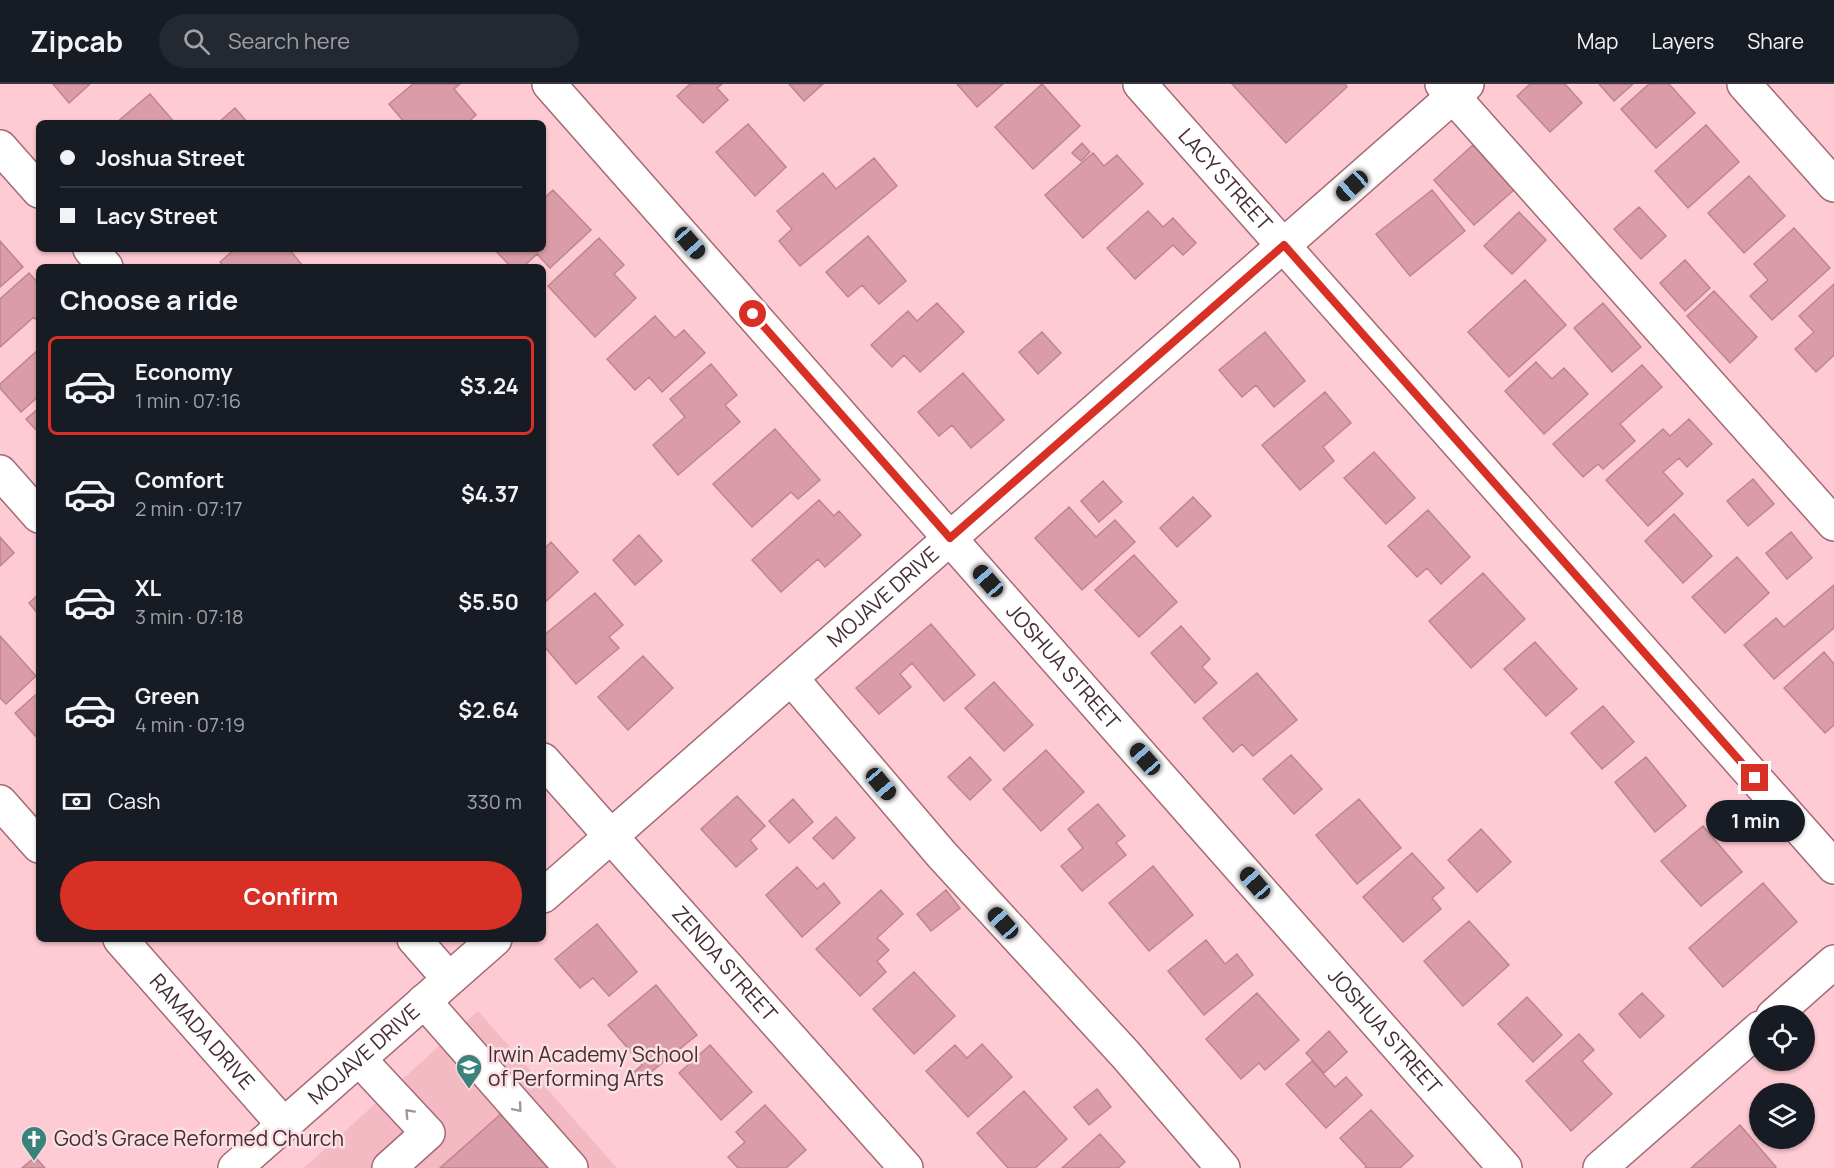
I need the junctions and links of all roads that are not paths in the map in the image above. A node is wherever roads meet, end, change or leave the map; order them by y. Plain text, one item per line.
1 (549, 84) edge
2 (1140, 84) edge
3 (1743, 84) edge
4 (1454, 88) edge
5 (0, 147) edge
6 (1834, 185) edge
7 (36, 188) edge
8 (1284, 245) junction
9 (93, 252) edge
10 (103, 264) edge
11 (0, 472) edge
12 (36, 513) edge
13 (1834, 524) edge
14 (950, 538) junction
15 (791, 678) junction
16 (546, 762) edge
17 (0, 802) edge
18 (611, 836) junction
19 (36, 843) edge
20 (1834, 867) edge
21 (546, 893) edge
22 (123, 942) edge
23 (417, 942) edge
24 (492, 942) edge
25 (1834, 962) edge
26 (449, 979) junction
27 (424, 1001) junction
28 (1785, 1005) edge
29 (1749, 1038) edge
30 (359, 1059) junction
31 (284, 1125) junction
32 (235, 1168) edge
33 (389, 1168) edge
34 (571, 1168) edge
35 (906, 1168) edge
36 (1223, 1168) edge
37 (1506, 1168) edge
38 (1600, 1168) edge

1 - 14 street, JOSHUA STREET
2 - 8 street, LACY STREET
3 - 6 street
4 - 8 street, MOJAVE DRIVE
4 - 13 street
5 - 7 street
8 - 14 street, MOJAVE DRIVE
8 - 20 street, LACY STREET
9 - 10 street
11 - 12 street
14 - 15 street, MOJAVE DRIVE
14 - 37 street, JOSHUA STREET
15 - 18 street, MOJAVE DRIVE
15 - 36 street
16 - 18 street, ZENDA STREET
17 - 19 street
18 - 21 street, MOJAVE DRIVE
18 - 35 street, ZENDA STREET
22 - 31 street, RAMADA DRIVE
23 - 26 street
24 - 26 street, MOJAVE DRIVE
25 - 28 street
26 - 27 street, MOJAVE DRIVE
27 - 30 street, MOJAVE DRIVE
27 -> 34 street
29 - 38 street
30 - 31 street, MOJAVE DRIVE
33 -> 30 street
31 - 32 street, MOJAVE DRIVE

